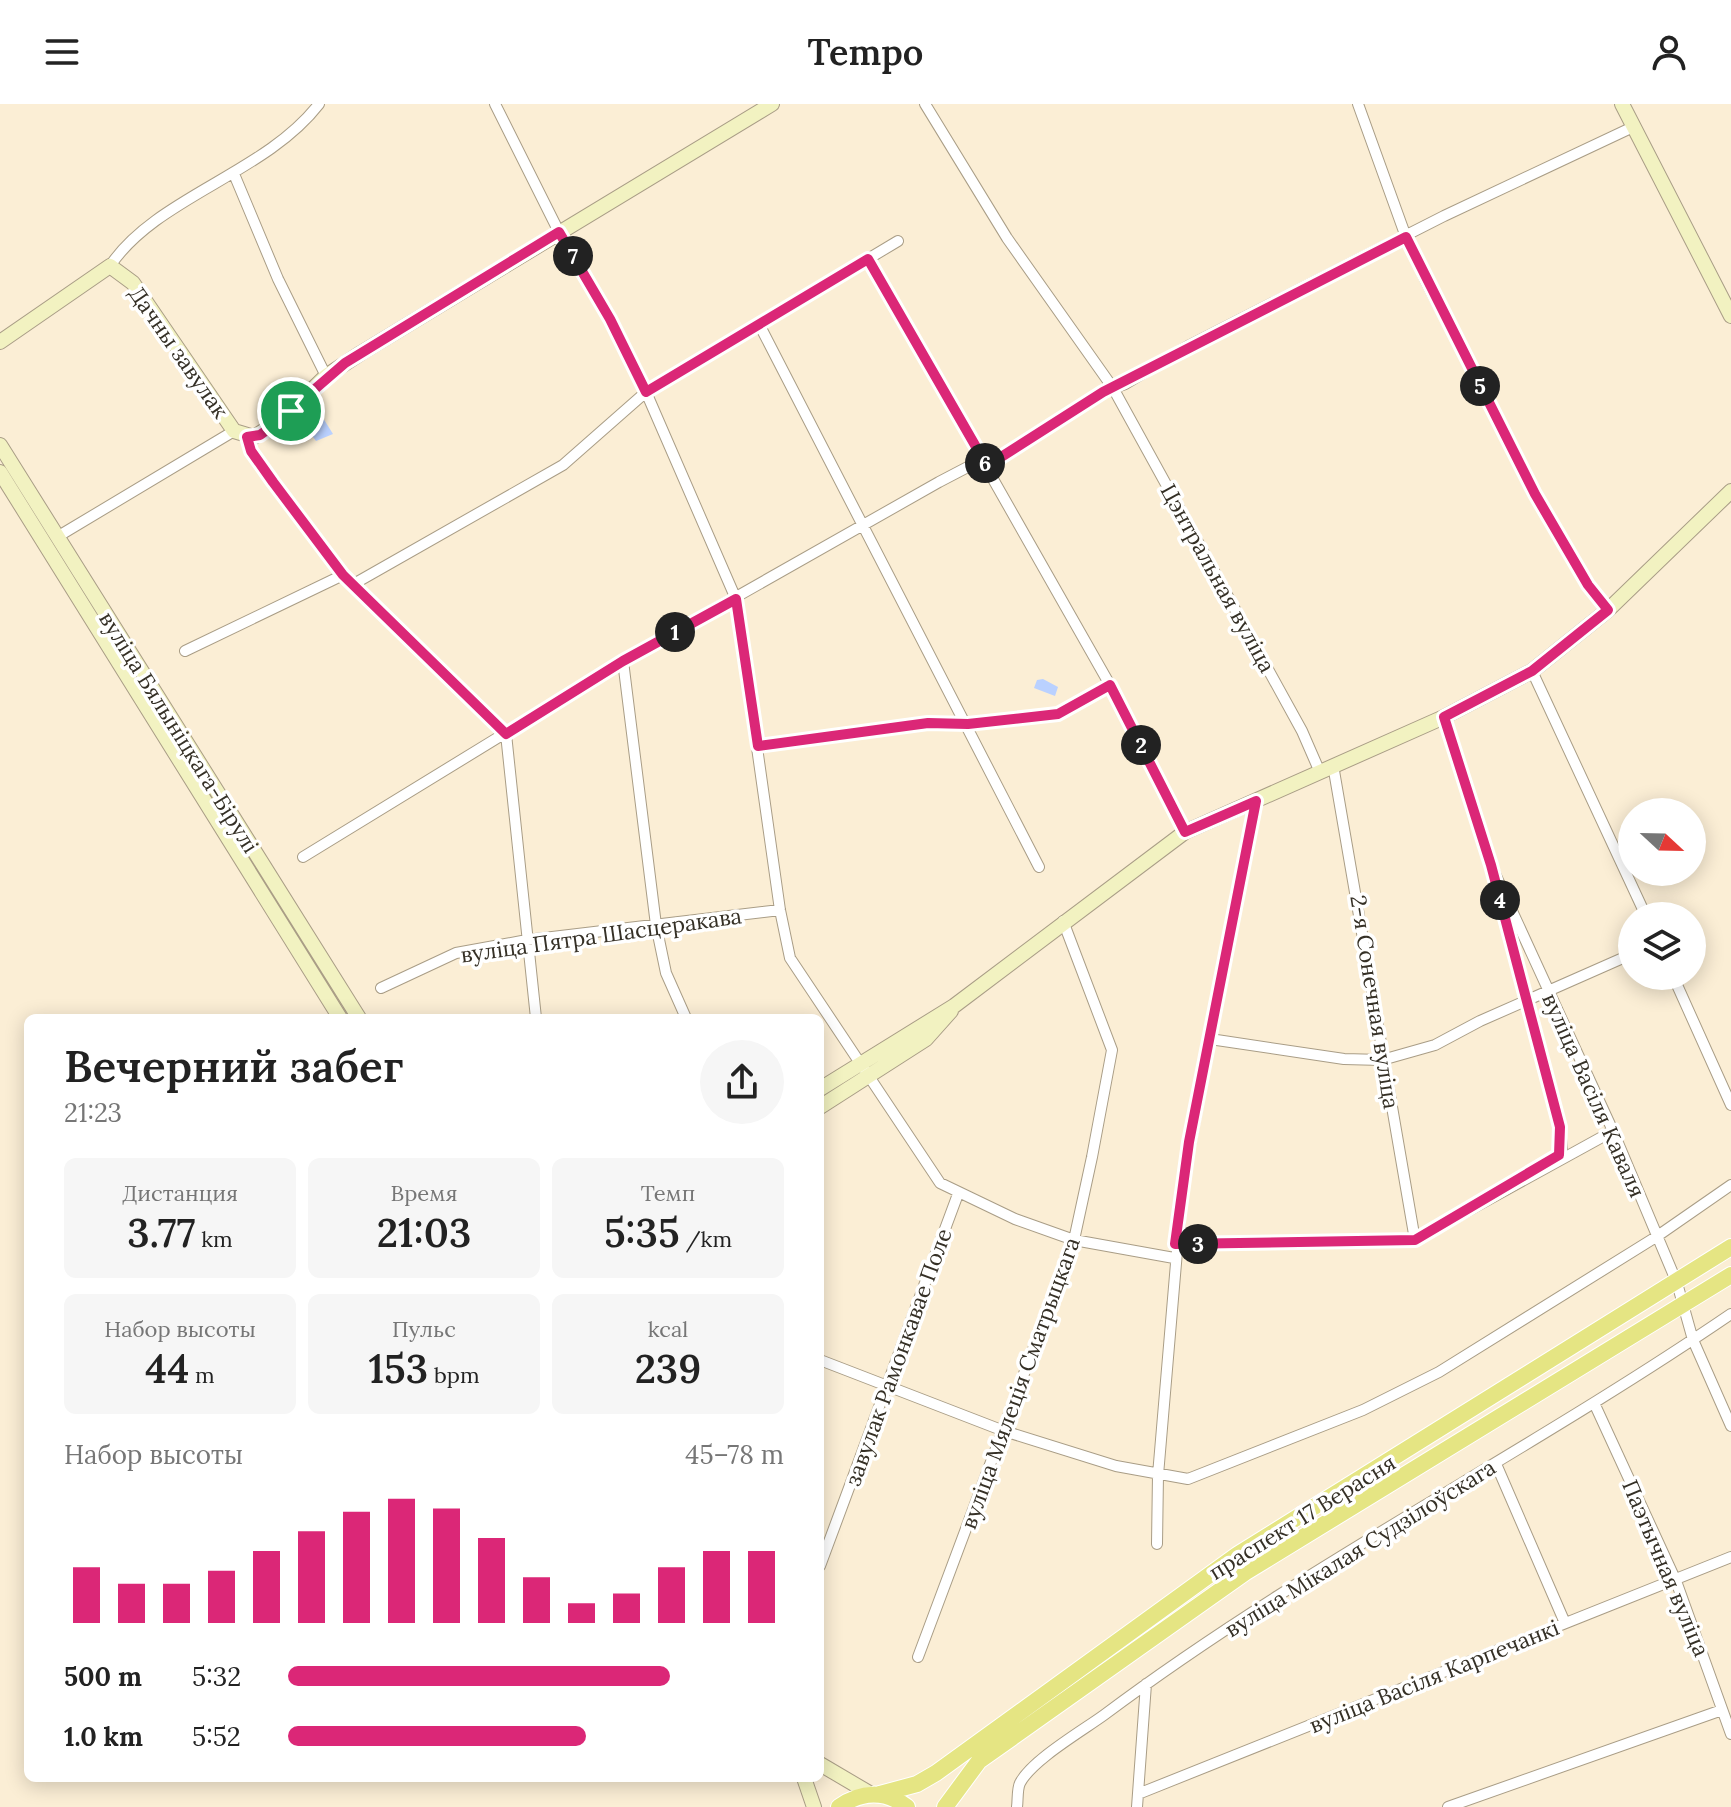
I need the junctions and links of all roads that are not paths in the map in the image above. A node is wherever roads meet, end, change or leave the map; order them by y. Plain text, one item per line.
1 (319, 104) edge
2 (495, 104) edge
3 (772, 104) edge
4 (925, 104) edge
5 (1358, 104) edge
6 (1622, 104) edge
7 (1633, 127) junction
8 (234, 174) junction
9 (559, 232) junction
10 (1406, 237) junction
11 (898, 241) dead end
12 (868, 259) junction
13 (110, 266) junction
14 (1731, 316) edge
15 (760, 326) junction
16 (0, 342) edge
17 (326, 376) junction
18 (1113, 388) junction
19 (646, 392) junction
20 (240, 434) junction
21 (0, 445) edge
22 (985, 462) junction
23 (0, 472) edge
24 (1731, 491) edge
25 (864, 524) junction
26 (57, 537) junction
27 (343, 575) junction
28 (352, 585) junction
29 (736, 599) junction
30 (1608, 610) junction
31 (185, 651) dead end
32 (623, 661) junction
33 (1532, 671) junction
34 (1110, 685) junction
35 (1444, 717) junction
36 (968, 724) junction
37 (506, 734) junction
38 (758, 746) junction
39 (1326, 767) junction
40 (1256, 801) junction
41 (1185, 832) junction
42 (303, 857) dead end
43 (1491, 865) junction
44 (1039, 867) dead end
45 (1639, 902) edge
46 (780, 910) junction
47 (1063, 921) junction
48 (656, 925) junction
49 (527, 940) junction
50 (1618, 961) edge
51 (381, 988) dead end
52 (1679, 990) edge
53 (1548, 994) junction
54 (1526, 1003) junction
55 (338, 1014) edge
56 (356, 1014) edge
57 (536, 1014) edge
58 (684, 1014) edge
59 (1210, 1039) junction
60 (1382, 1060) junction
61 (866, 1070) junction
62 (824, 1087) edge
63 (824, 1104) edge
64 (1731, 1105) edge
65 (1613, 1131) junction
66 (1554, 1160) junction
67 (1731, 1185) edge
68 (958, 1194) junction
69 (1656, 1237) junction
70 (1074, 1240) junction
71 (1415, 1240) junction
72 (1175, 1244) junction
73 (1731, 1247) edge
74 (1174, 1258) junction
75 (1731, 1275) edge
76 (1677, 1283) junction
77 (1683, 1306) junction
78 (1731, 1314) edge
79 (1693, 1340) junction
80 (824, 1362) edge
81 (888, 1386) junction
82 (1595, 1405) junction
83 (1731, 1426) edge
84 (1004, 1431) junction
85 (1496, 1464) junction
86 (1158, 1475) junction
87 (1157, 1544) dead end
88 (824, 1555) edge
89 (1731, 1557) edge
90 (1676, 1581) junction
91 (1565, 1623) junction
92 (918, 1657) dead end
93 (1146, 1684) junction
94 (1722, 1710) junction
95 (1731, 1734) edge
96 (824, 1766) edge
97 (805, 1782) edge
98 (875, 1794) junction
99 (1138, 1794) junction
100 (814, 1807) edge
101 (839, 1807) edge
102 (907, 1807) edge
103 (945, 1807) edge
104 (1017, 1807) edge
105 (1137, 1807) edge
106 (1448, 1807) edge

1 - 8 street
2 - 9 street
3 - 9 main road
4 - 18 street, Цэнтральная вуліца
5 - 10 street
6 - 7 main road
7 - 10 street
7 - 14 main road
8 - 13 street
8 - 17 street
9 - 17 main road
9 - 19 street
10 - 18 street
10 - 30 street
11 - 12 street
12 - 15 street
12 - 22 street
13 - 16 main road
13 - 20 main road, Дачны завулак
15 - 19 street
15 - 25 street
17 - 20 main road
18 - 22 street
18 - 39 street, Цэнтральная вуліца
19 - 28 street
19 - 29 street
20 - 26 street
20 - 27 street
21 - 26 main road, вуліца Бялыніцкага-Бірулі
22 - 25 street
22 - 34 street
23 - 55 main road, вуліца Бялыніцкага-Бірулі
24 - 30 main road
25 - 29 street
25 - 36 street
26 - 56 main road, вуліца Бялыніцкага-Бірулі
27 - 28 street
27 - 31 street
28 - 37 street
29 - 32 street
29 - 38 street
30 - 33 main road
32 - 37 street
32 - 48 street
33 - 35 main road
33 - 45 street
34 - 36 street
34 - 41 street
35 - 39 main road
35 - 43 street
36 - 38 street
36 - 44 street
37 - 42 street
37 - 49 street
38 - 46 street
39 - 40 main road
39 - 60 street, 2-я Сонечная вуліца
40 - 41 main road
40 - 59 street
41 - 47 main road
43 - 53 street, вуліца Васіля Каваля
43 - 54 street
46 - 48 street, вуліца Пятра Шасцеракава
46 - 61 street
47 - 61 main road
47 - 70 street, вуліца Мялеція Сматрыцкага
48 - 49 street, вуліца Пятра Шасцеракава
48 - 58 street
49 - 51 street, вуліца Пятра Шасцеракава
49 - 57 street
50 - 53 street
52 - 64 street
53 - 54 street
53 - 65 street, вуліца Васіля Каваля
54 - 60 street
54 - 66 street
59 - 60 street
59 - 72 street
60 - 71 street, 2-я Сонечная вуліца
61 - 62 main road
61 - 63 main road
61 - 68 street
65 - 66 street
65 - 69 street, вуліца Васіля Каваля
66 - 71 street
67 - 69 street
68 - 70 street
68 - 81 street, завулак Рамонкавае Поле
69 - 76 street, вуліца Васіля Каваля
69 - 86 street
70 - 74 street
70 - 84 street, вуліца Мялеція Сматрыцкага
71 - 72 street
72 - 74 street
73 - 76 main road, праспект 17 Верасня
74 - 86 street
75 - 77 main road, праспект 17 Верасня
76 - 77 street, вуліца Васіля Каваля
76 - 98 main road, праспект 17 Верасня
77 - 79 street, вуліца Васіля Каваля
77 - 103 main road, праспект 17 Верасня
78 - 79 street, вуліца Мікалая Судзілоўскага
79 - 82 street, вуліца Мікалая Судзілоўскага
79 - 83 street, вуліца Васіля Каваля
80 - 81 street
81 - 84 street
81 - 88 street, завулак Рамонкавае Поле
82 - 85 street, вуліца Мікалая Судзілоўскага
82 - 90 street, Паэтычная вуліца
84 - 86 street
84 - 92 street, вуліца Мялеція Сматрыцкага
85 - 91 street
85 - 93 street, вуліца Мікалая Судзілоўскага
86 - 87 street
89 - 90 street, вуліца Васіля Карпечанкі
90 - 91 street, вуліца Васіля Карпечанкі
90 - 94 street, Паэтычная вуліца
91 - 99 street, вуліца Васіля Карпечанкі
93 - 99 street
93 - 104 street, вуліца Мікалая Судзілоўскага
94 - 95 street, Паэтычная вуліца
94 - 106 street
96 - 98 main road
97 - 100 main road
98 - 101 main road, праспект 17 Верасня
98 - 102 main road
99 - 105 street

